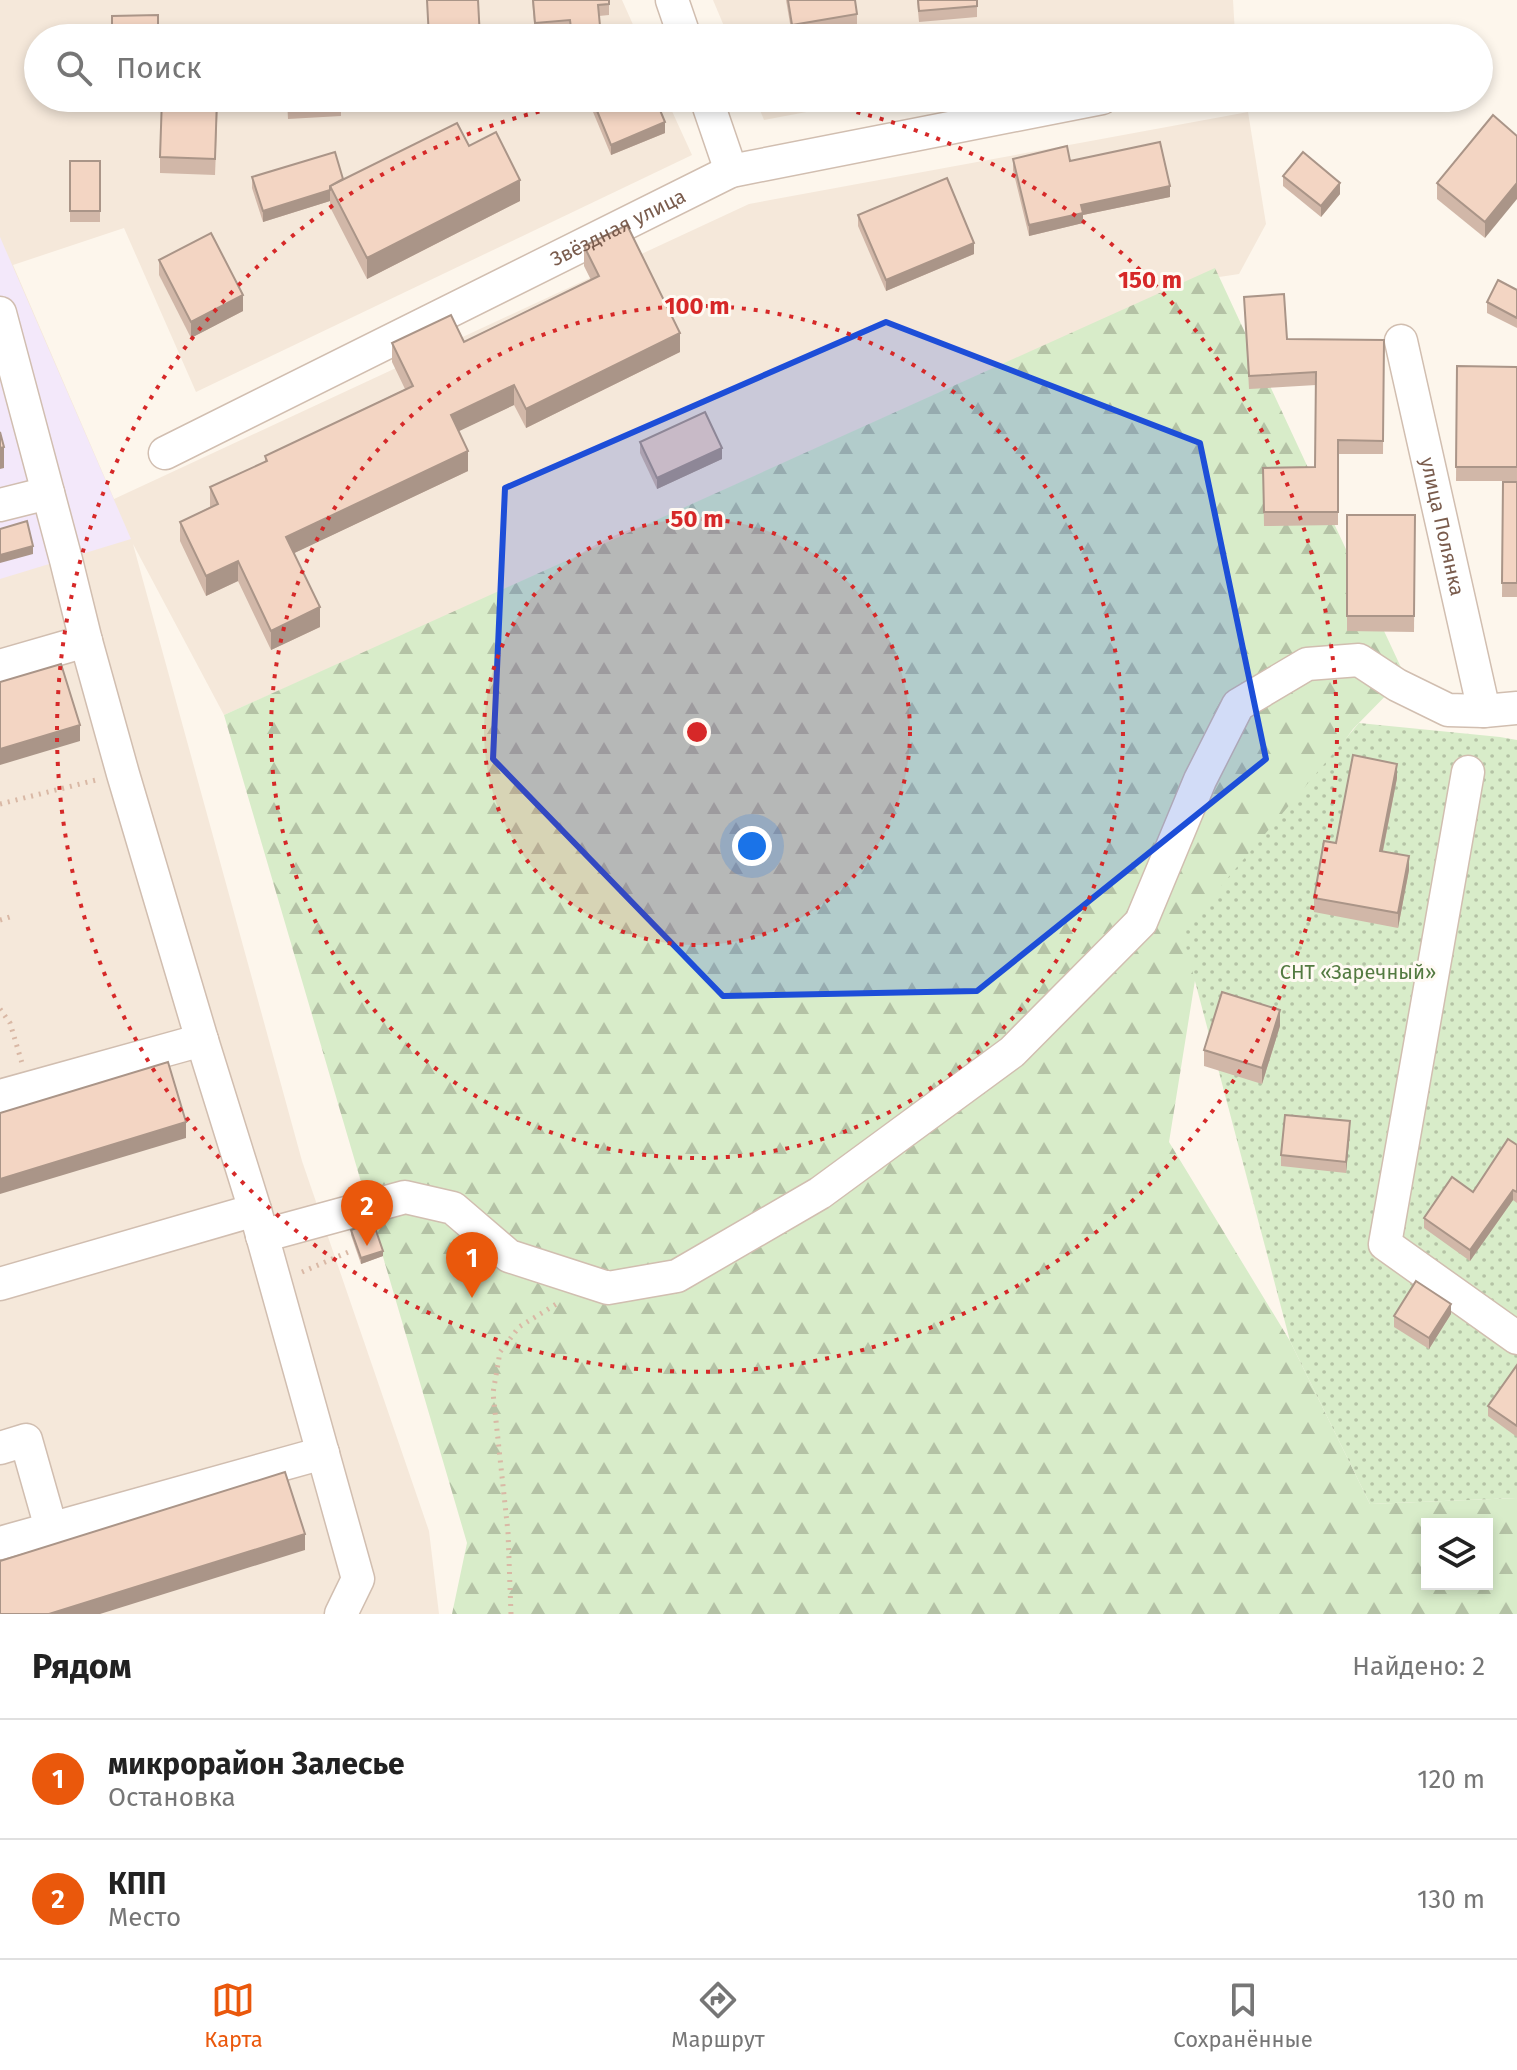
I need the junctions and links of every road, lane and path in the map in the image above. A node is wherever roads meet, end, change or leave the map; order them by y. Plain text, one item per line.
1 (672, 0) edge
2 (680, 24) edge
3 (711, 112) edge
4 (1031, 112) edge
5 (731, 171) junction
6 (0, 313) edge
7 (1401, 341) dead end
8 (165, 453) dead end
9 (48, 493) junction
10 (0, 505) edge
11 (86, 641) junction
12 (0, 666) edge
13 (1517, 708) edge
14 (1484, 711) junction
15 (1468, 772) dead end
16 (123, 774) junction
17 (0, 804) edge
18 (13, 916) dead end
19 (0, 920) edge
20 (0, 1009) edge
21 (202, 1040) junction
22 (15, 1092) edge
23 (259, 1223) junction
24 (353, 1250) edge
25 (276, 1283) junction
26 (0, 1284) edge
27 (599, 1285) junction
28 (1517, 1338) edge
29 (0, 1448) edge
30 (323, 1453) junction
31 (51, 1528) junction
32 (0, 1543) edge
33 (341, 1614) edge
34 (511, 1614) edge

1 - 2 street
3 - 5 street
4 - 5 street, Звёздная улица
5 - 8 street, Звёздная улица
6 - 9 street
7 - 14 street, улица Полянка
9 - 10 street
9 - 11 street
11 - 12 street
11 - 16 street
13 - 14 street
14 - 27 street
15 - 28 street
16 - 17 path
16 - 21 street
18 - 19 path
20 - 22 path
21 - 22 street
21 - 23 street
23 - 25 street
23 - 26 street
23 - 27 street
24 - 25 path
25 - 30 street
27 - 34 path
29 - 31 street
30 - 31 street
30 - 33 street
31 - 32 street

